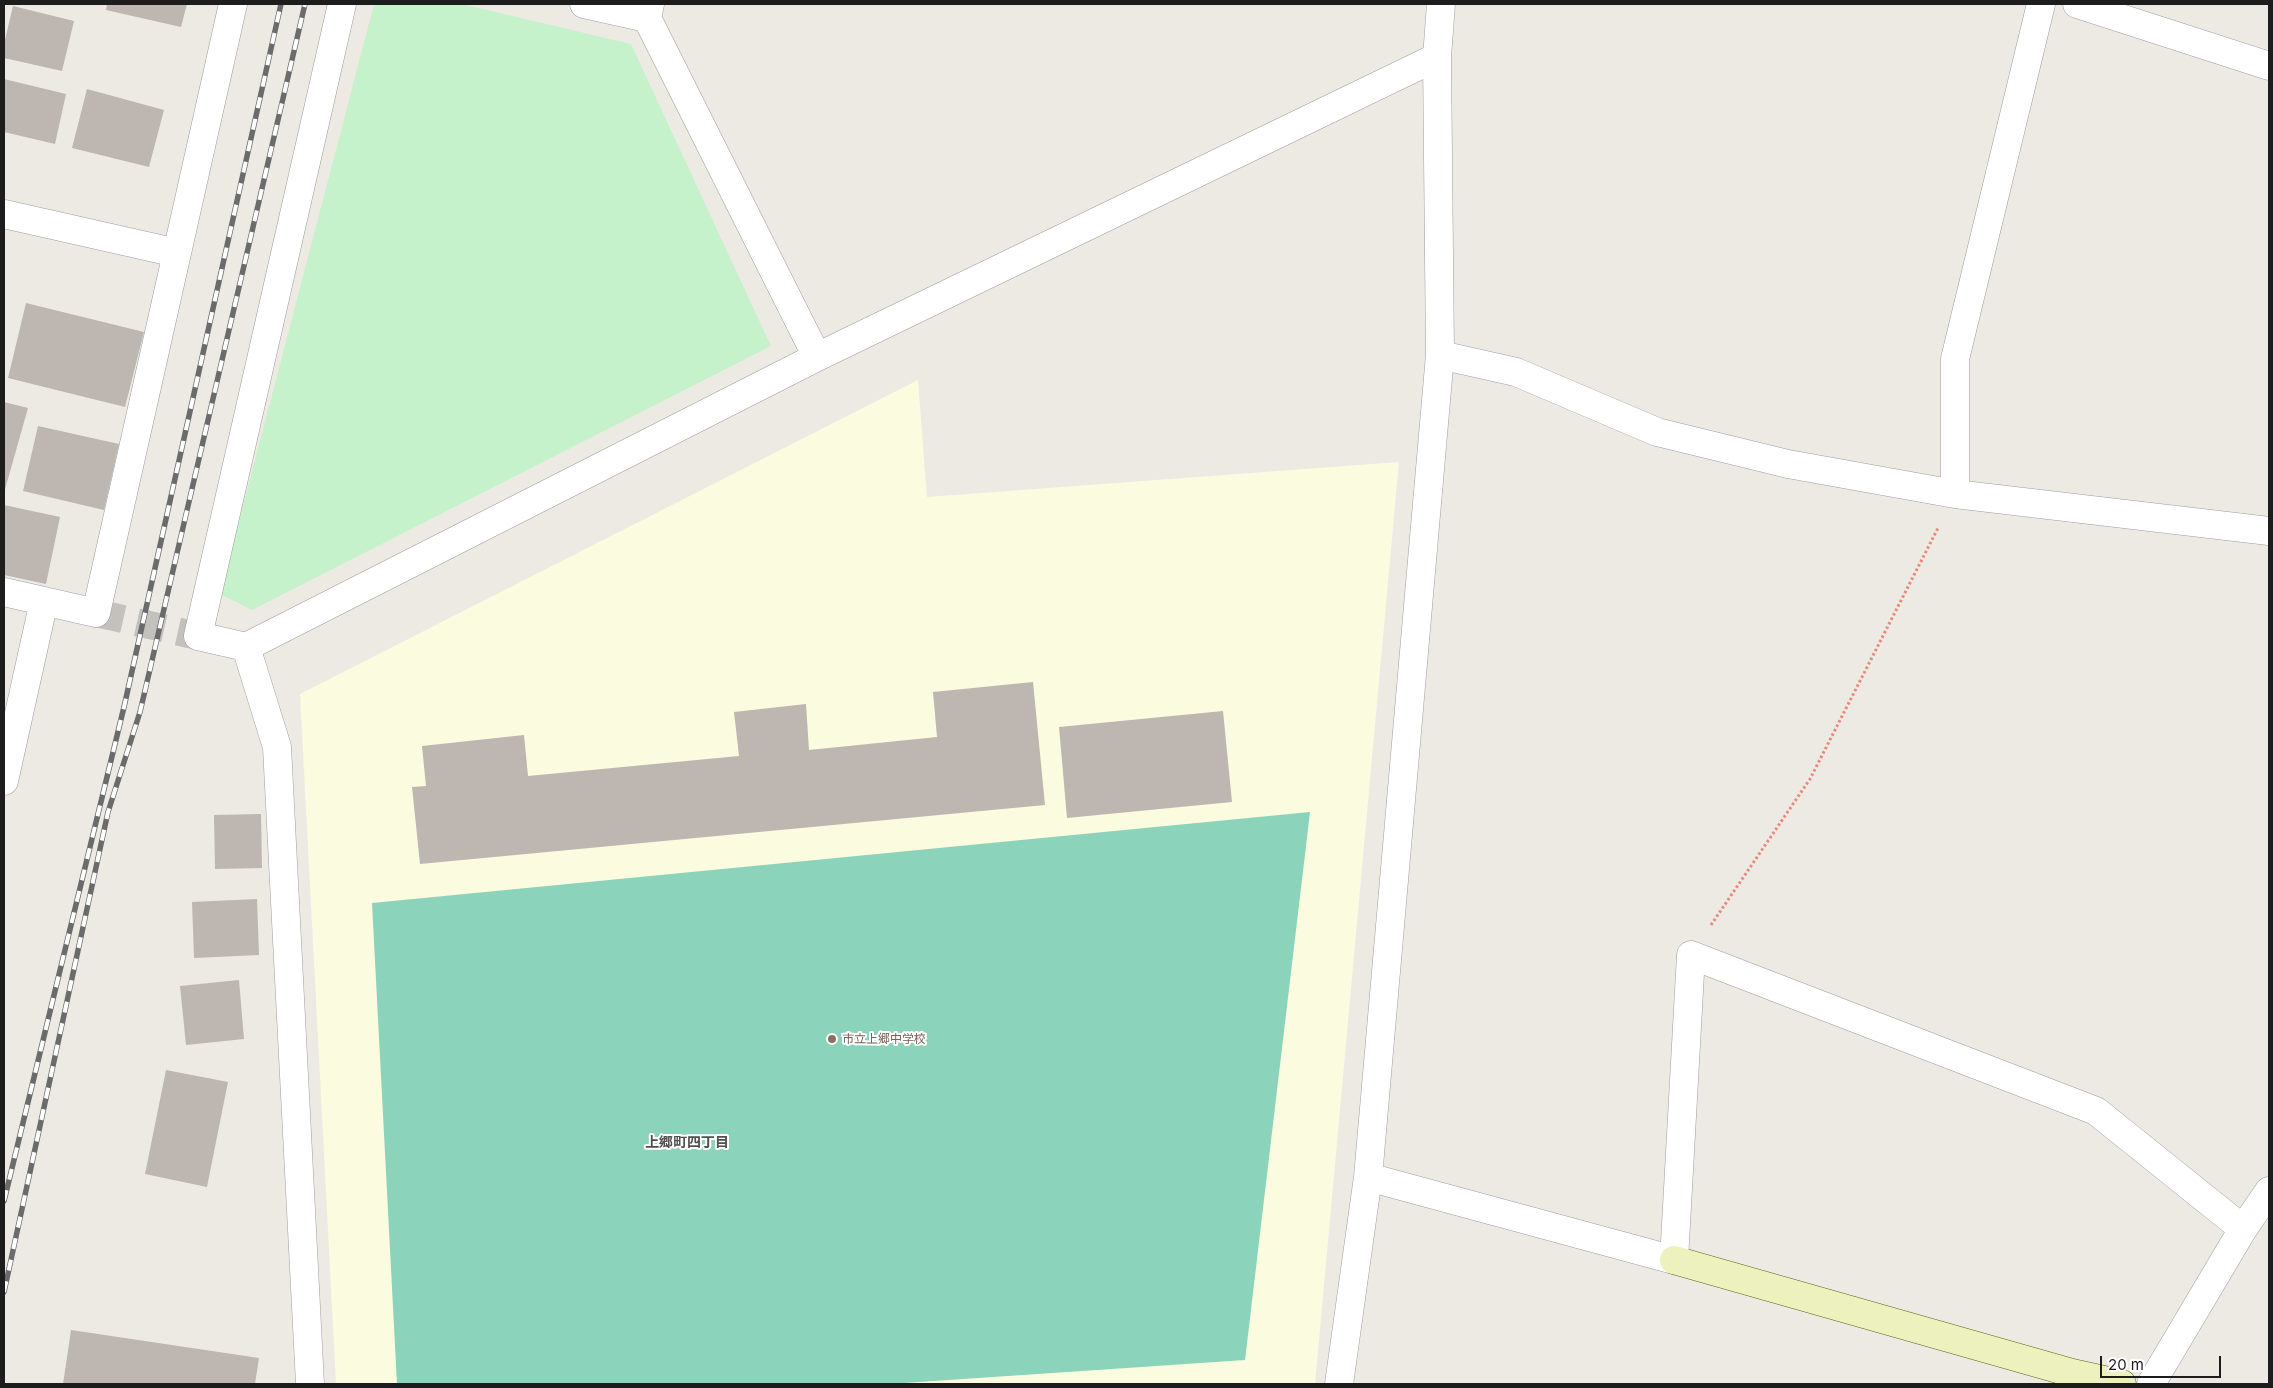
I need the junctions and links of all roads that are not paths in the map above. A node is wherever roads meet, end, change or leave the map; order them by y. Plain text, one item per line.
1 (233, 4) edge
2 (342, 4) edge
3 (584, 4) edge
4 (1441, 4) edge
5 (2041, 4) edge
6 (2077, 4) edge
7 (648, 11) edge
8 (1438, 57) junction
9 (2269, 66) edge
10 (4, 214) edge
11 (177, 253) junction
12 (1440, 355) junction
13 (817, 357) junction
14 (1955, 494) junction
15 (2269, 532) edge
16 (4, 592) edge
17 (44, 601) junction
18 (246, 647) junction
19 (4, 781) edge
20 (1368, 1177) junction
21 (2269, 1191) edge
22 (2243, 1229) junction
23 (1674, 1260) junction
24 (2067, 1379) edge
25 (310, 1384) edge
26 (1339, 1384) edge
27 (2122, 1384) edge
28 (2151, 1384) edge

1 - 11 street
2 - 18 street
3 - 7 street
4 - 8 street
5 - 14 street
6 - 9 street
7 - 13 street
8 - 12 street
8 - 13 street
10 - 11 street
11 - 17 street
12 - 14 street
12 - 20 street
13 - 18 street
14 - 15 street
16 - 17 street
17 - 19 street
18 - 25 street
20 - 23 street
20 - 26 street
21 - 22 street
22 - 23 street
22 - 28 street
23 - 24 street
24 - 27 street

